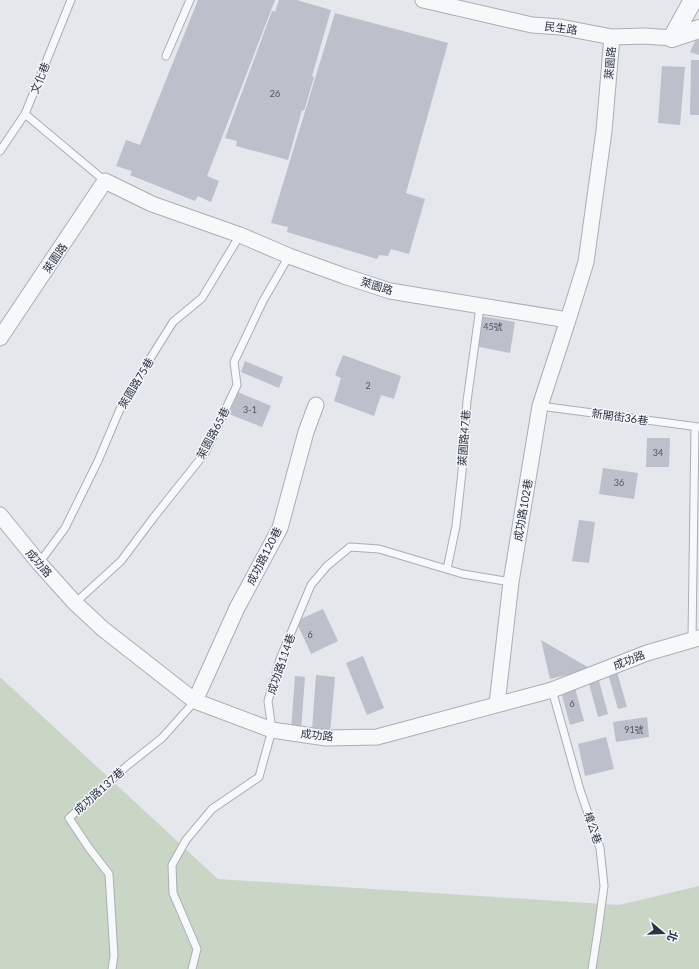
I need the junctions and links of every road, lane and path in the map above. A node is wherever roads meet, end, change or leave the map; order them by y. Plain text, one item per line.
1 (72, 0) edge
2 (190, 0) edge
3 (423, 0) edge
4 (693, 0) edge
5 (440, 2) edge
6 (699, 29) edge
7 (612, 37) junction
8 (672, 38) junction
9 (166, 56) dead end
10 (25, 114) junction
11 (0, 151) edge
12 (106, 181) junction
13 (240, 235) junction
14 (289, 256) junction
15 (480, 307) junction
16 (568, 320) junction
17 (0, 338) edge
18 (316, 405) dead end
19 (540, 406) junction
20 (697, 427) edge
21 (0, 515) edge
22 (39, 563) junction
23 (447, 569) junction
24 (510, 582) junction
25 (75, 603) junction
26 (696, 639) edge
27 (552, 690) junction
28 (195, 701) junction
29 (497, 704) junction
30 (272, 730) junction
31 (112, 969) edge
32 (192, 969) edge
33 (592, 969) edge

1 - 10 lane, 文化巷
2 - 9 lane
3 - 5 street, 民生路
4 - 8 street
5 - 7 street, 民生路
6 - 8 street, 民生路
7 - 8 street, 民生路
7 - 16 street, 萊園路
10 - 11 lane, 文化巷
10 - 12 lane
12 - 13 street, 萊園路
12 - 17 street, 萊園路
13 - 14 street, 萊園路
13 - 22 lane, 萊園路75巷
14 - 15 street, 萊園路
14 - 25 lane, 萊園路65巷
15 - 16 street, 萊園路
15 - 23 lane, 萊園路47巷
16 - 19 street, 成功路102巷
18 - 28 street, 成功路120巷
19 - 20 lane, 新開街36巷
19 - 24 street, 成功路102巷
20 - 26 lane
21 - 22 street, 成功路
22 - 25 street, 成功路
23 - 24 lane, 成功路114巷
23 - 30 lane, 成功路114巷
24 - 29 street, 成功路102巷
25 - 28 street, 成功路
26 - 27 street, 成功路
27 - 29 street, 成功路
27 - 33 lane, 樟公巷
28 - 30 street, 成功路
28 - 31 lane, 成功路137巷
29 - 30 street, 成功路
30 - 32 lane, 成功路114巷

